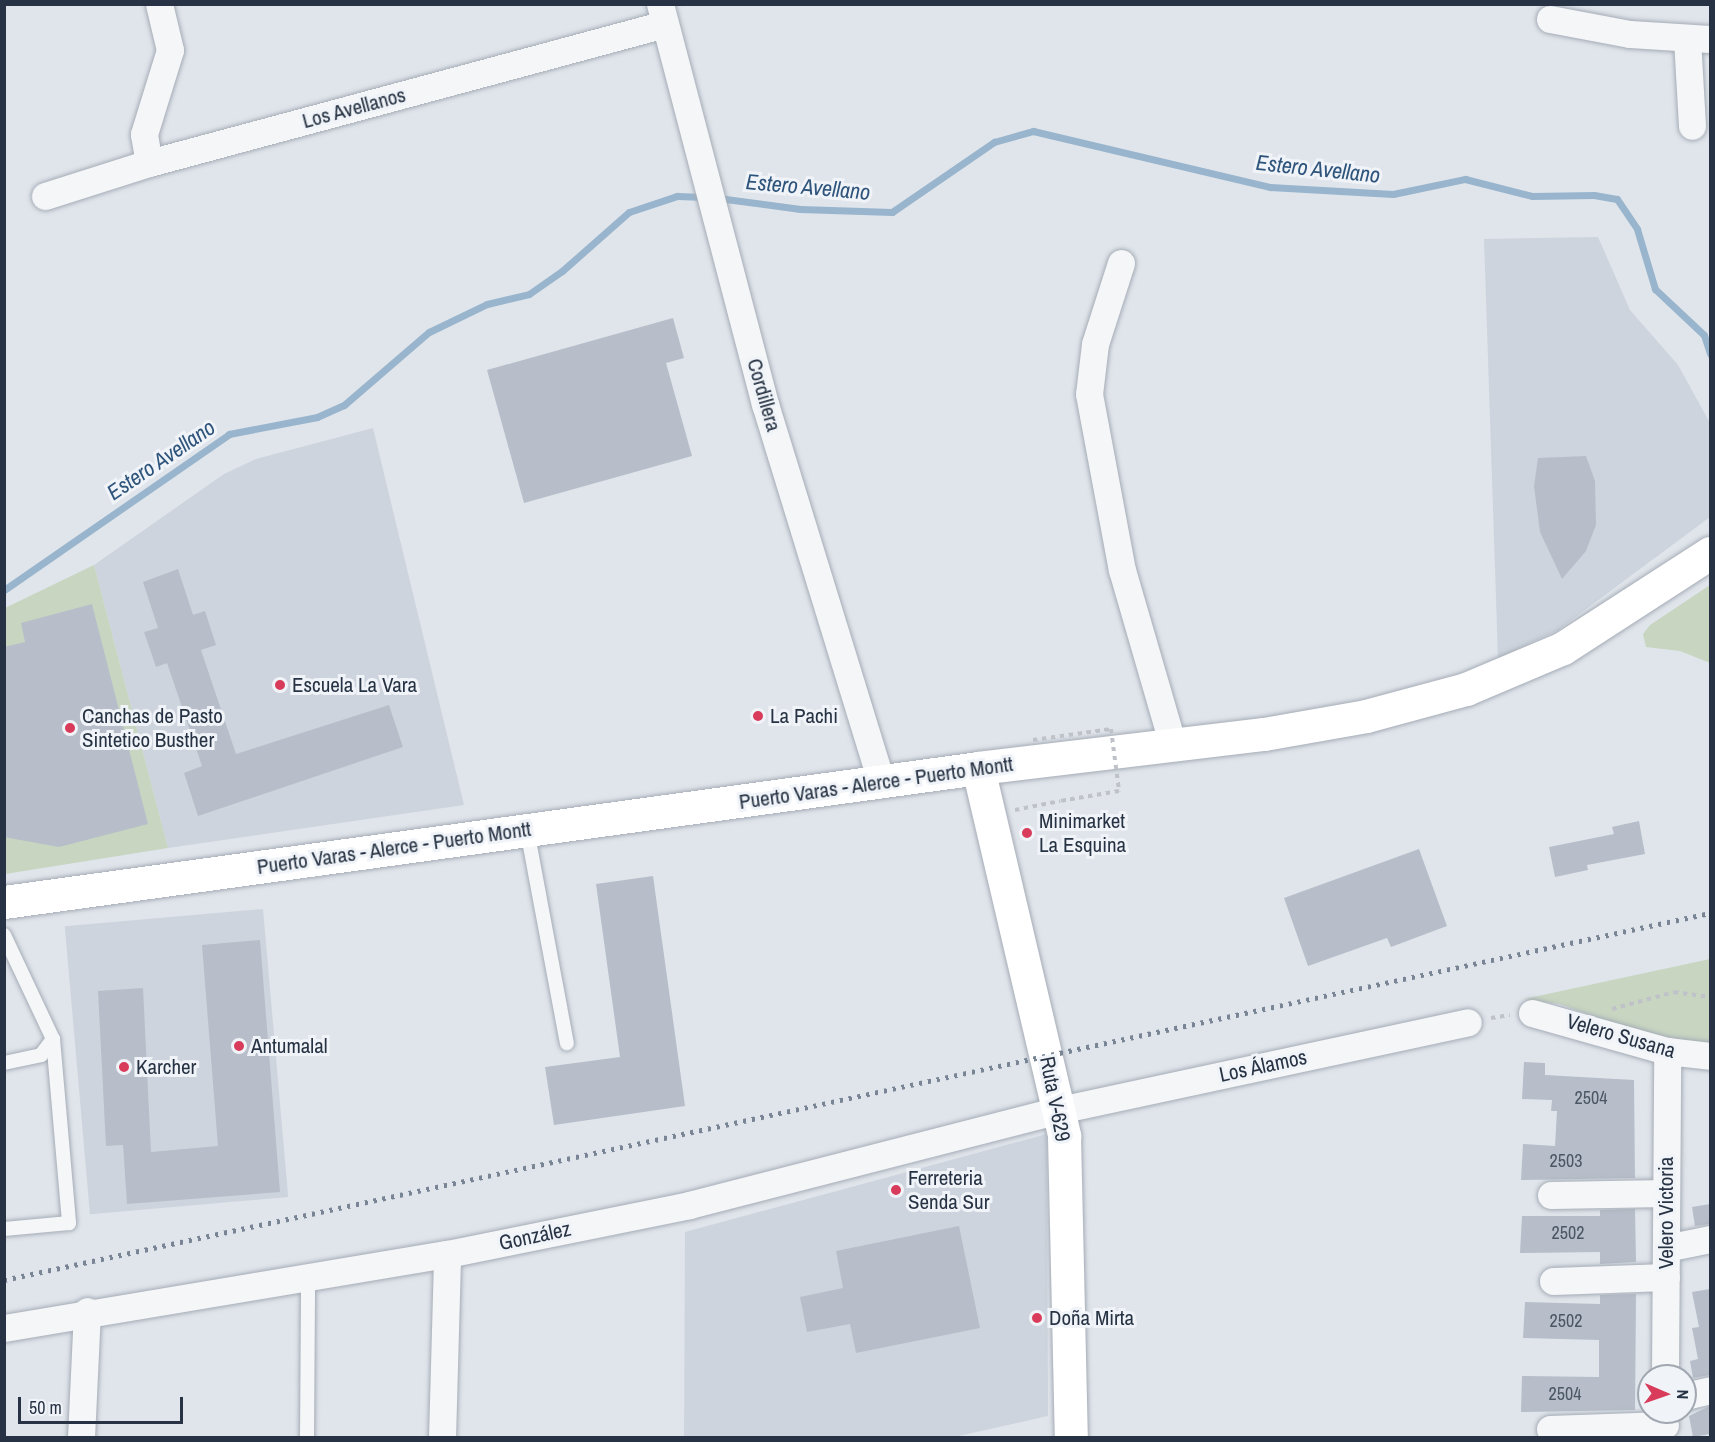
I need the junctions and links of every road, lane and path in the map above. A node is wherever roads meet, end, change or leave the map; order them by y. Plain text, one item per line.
1 (159, 4) edge
2 (663, 14) edge
3 (1550, 20) dead end
4 (1699, 39) edge
5 (1692, 126) dead end
6 (150, 163) junction
7 (45, 196) dead end
8 (1121, 263) dead end
9 (1710, 553) edge
10 (1033, 740) dead end
11 (1173, 745) junction
12 (978, 768) junction
13 (881, 782) junction
14 (988, 815) junction
15 (527, 830) junction
16 (4, 902) edge
17 (4, 935) edge
18 (1710, 997) edge
19 (1532, 1013) joint
20 (1468, 1022) joint
21 (1587, 1026) junction
22 (53, 1039) junction
23 (567, 1043) dead end
24 (1667, 1051) junction
25 (1710, 1056) edge
26 (4, 1063) edge
27 (1059, 1110) junction
28 (1666, 1193) junction
29 (1551, 1195) dead end
30 (4, 1229) edge
31 (1710, 1239) edge
32 (1666, 1248) junction
33 (447, 1254) junction
34 (308, 1276) junction
35 (1666, 1276) junction
36 (1553, 1281) dead end
37 (87, 1311) junction
38 (4, 1328) edge
39 (1665, 1364) edge
40 (1665, 1425) edge
41 (1550, 1429) dead end
42 (81, 1437) edge
43 (307, 1437) edge
44 (442, 1437) edge
45 (1071, 1437) edge

1 - 6 street
2 - 6 street, Los Avellanos
2 - 13 street, Cordillera
3 - 4 street
4 - 5 street
6 - 7 street, Los Avellanos
8 - 11 street
9 - 11 main road, Puerto Varas - Alerce - Puerto Montt
10 - 14 path, bridge
11 - 12 main road, Puerto Varas - Alerce - Puerto Montt
12 - 13 main road, Puerto Varas - Alerce - Puerto Montt
12 - 14 main road, Ruta V-629
13 - 15 main road, Puerto Varas - Alerce - Puerto Montt
14 - 27 main road, Ruta V-629
15 - 16 main road, Puerto Varas - Alerce - Puerto Montt
15 - 23 lane
17 - 22 lane
18 - 21 path
19 - 20 path
19 - 21 street, Velero Susana
20 - 27 street, Los Álamos
21 - 24 street, Velero Susana
22 - 26 lane
22 - 30 lane
24 - 25 street, Velero Susana
24 - 28 street, Velero Victoria
27 - 33 street, González
27 - 45 main road, Ruta V-629
28 - 29 street
28 - 32 street, Velero Victoria
31 - 32 street
32 - 35 street, Velero Victoria
33 - 34 street, González
33 - 44 street
34 - 37 street, González
34 - 43 lane
35 - 36 street
35 - 39 street, Velero Victoria
37 - 38 street, González
37 - 42 street
40 - 41 street

